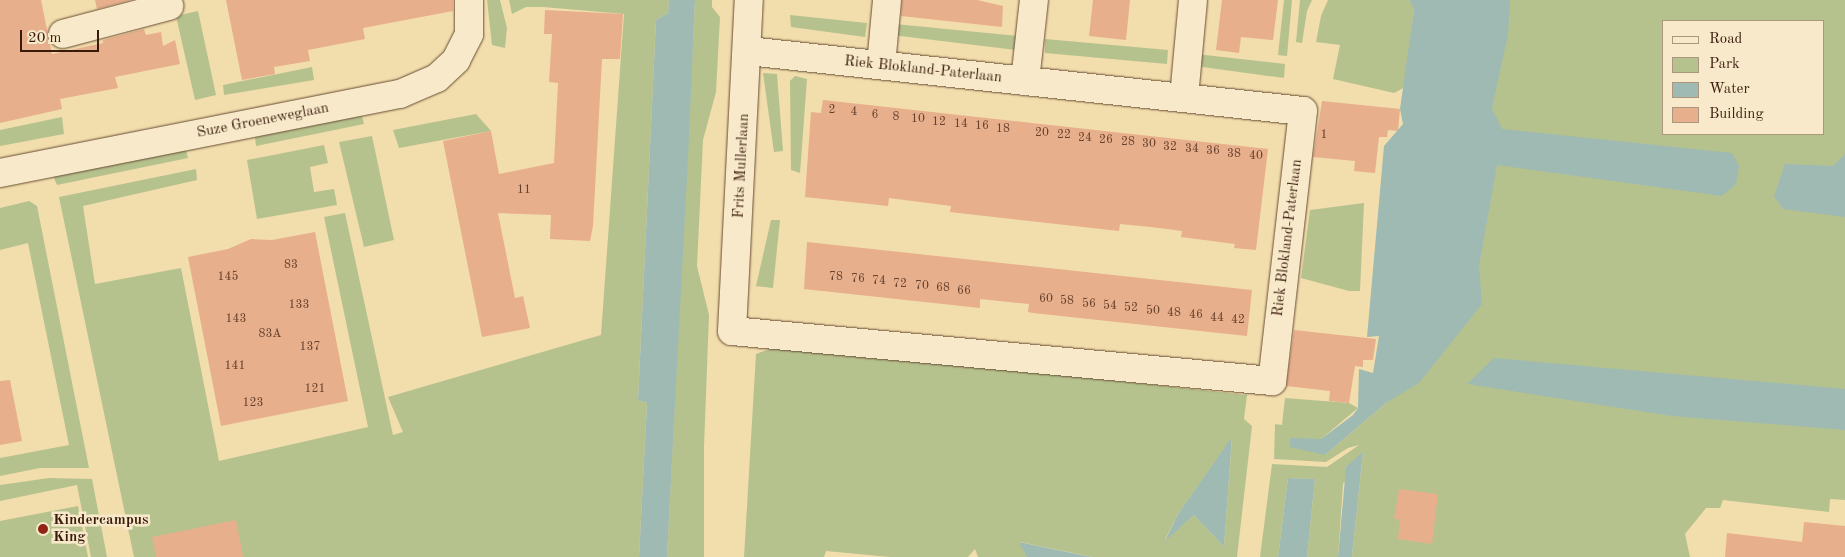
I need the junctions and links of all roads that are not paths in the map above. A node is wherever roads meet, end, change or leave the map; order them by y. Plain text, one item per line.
1 (469, 0) edge
2 (749, 0) edge
3 (887, 0) edge
4 (1034, 0) edge
5 (1194, 0) edge
6 (174, 2) edge
7 (63, 34) dead end
8 (748, 51) junction
9 (881, 65) junction
10 (1025, 81) junction
11 (1184, 97) junction
12 (0, 173) edge
13 (732, 331) joint

1 - 12 street, Suze Groeneweglaan
2 - 8 street, Frits Mullerlaan
3 - 9 street
4 - 10 street
5 - 11 street
6 - 7 street
8 - 9 street, Riek Blokland-Paterlaan
8 - 13 street, Frits Mullerlaan
9 - 10 street, Riek Blokland-Paterlaan
10 - 11 street, Riek Blokland-Paterlaan
11 - 13 street, Riek Blokland-Paterlaan

